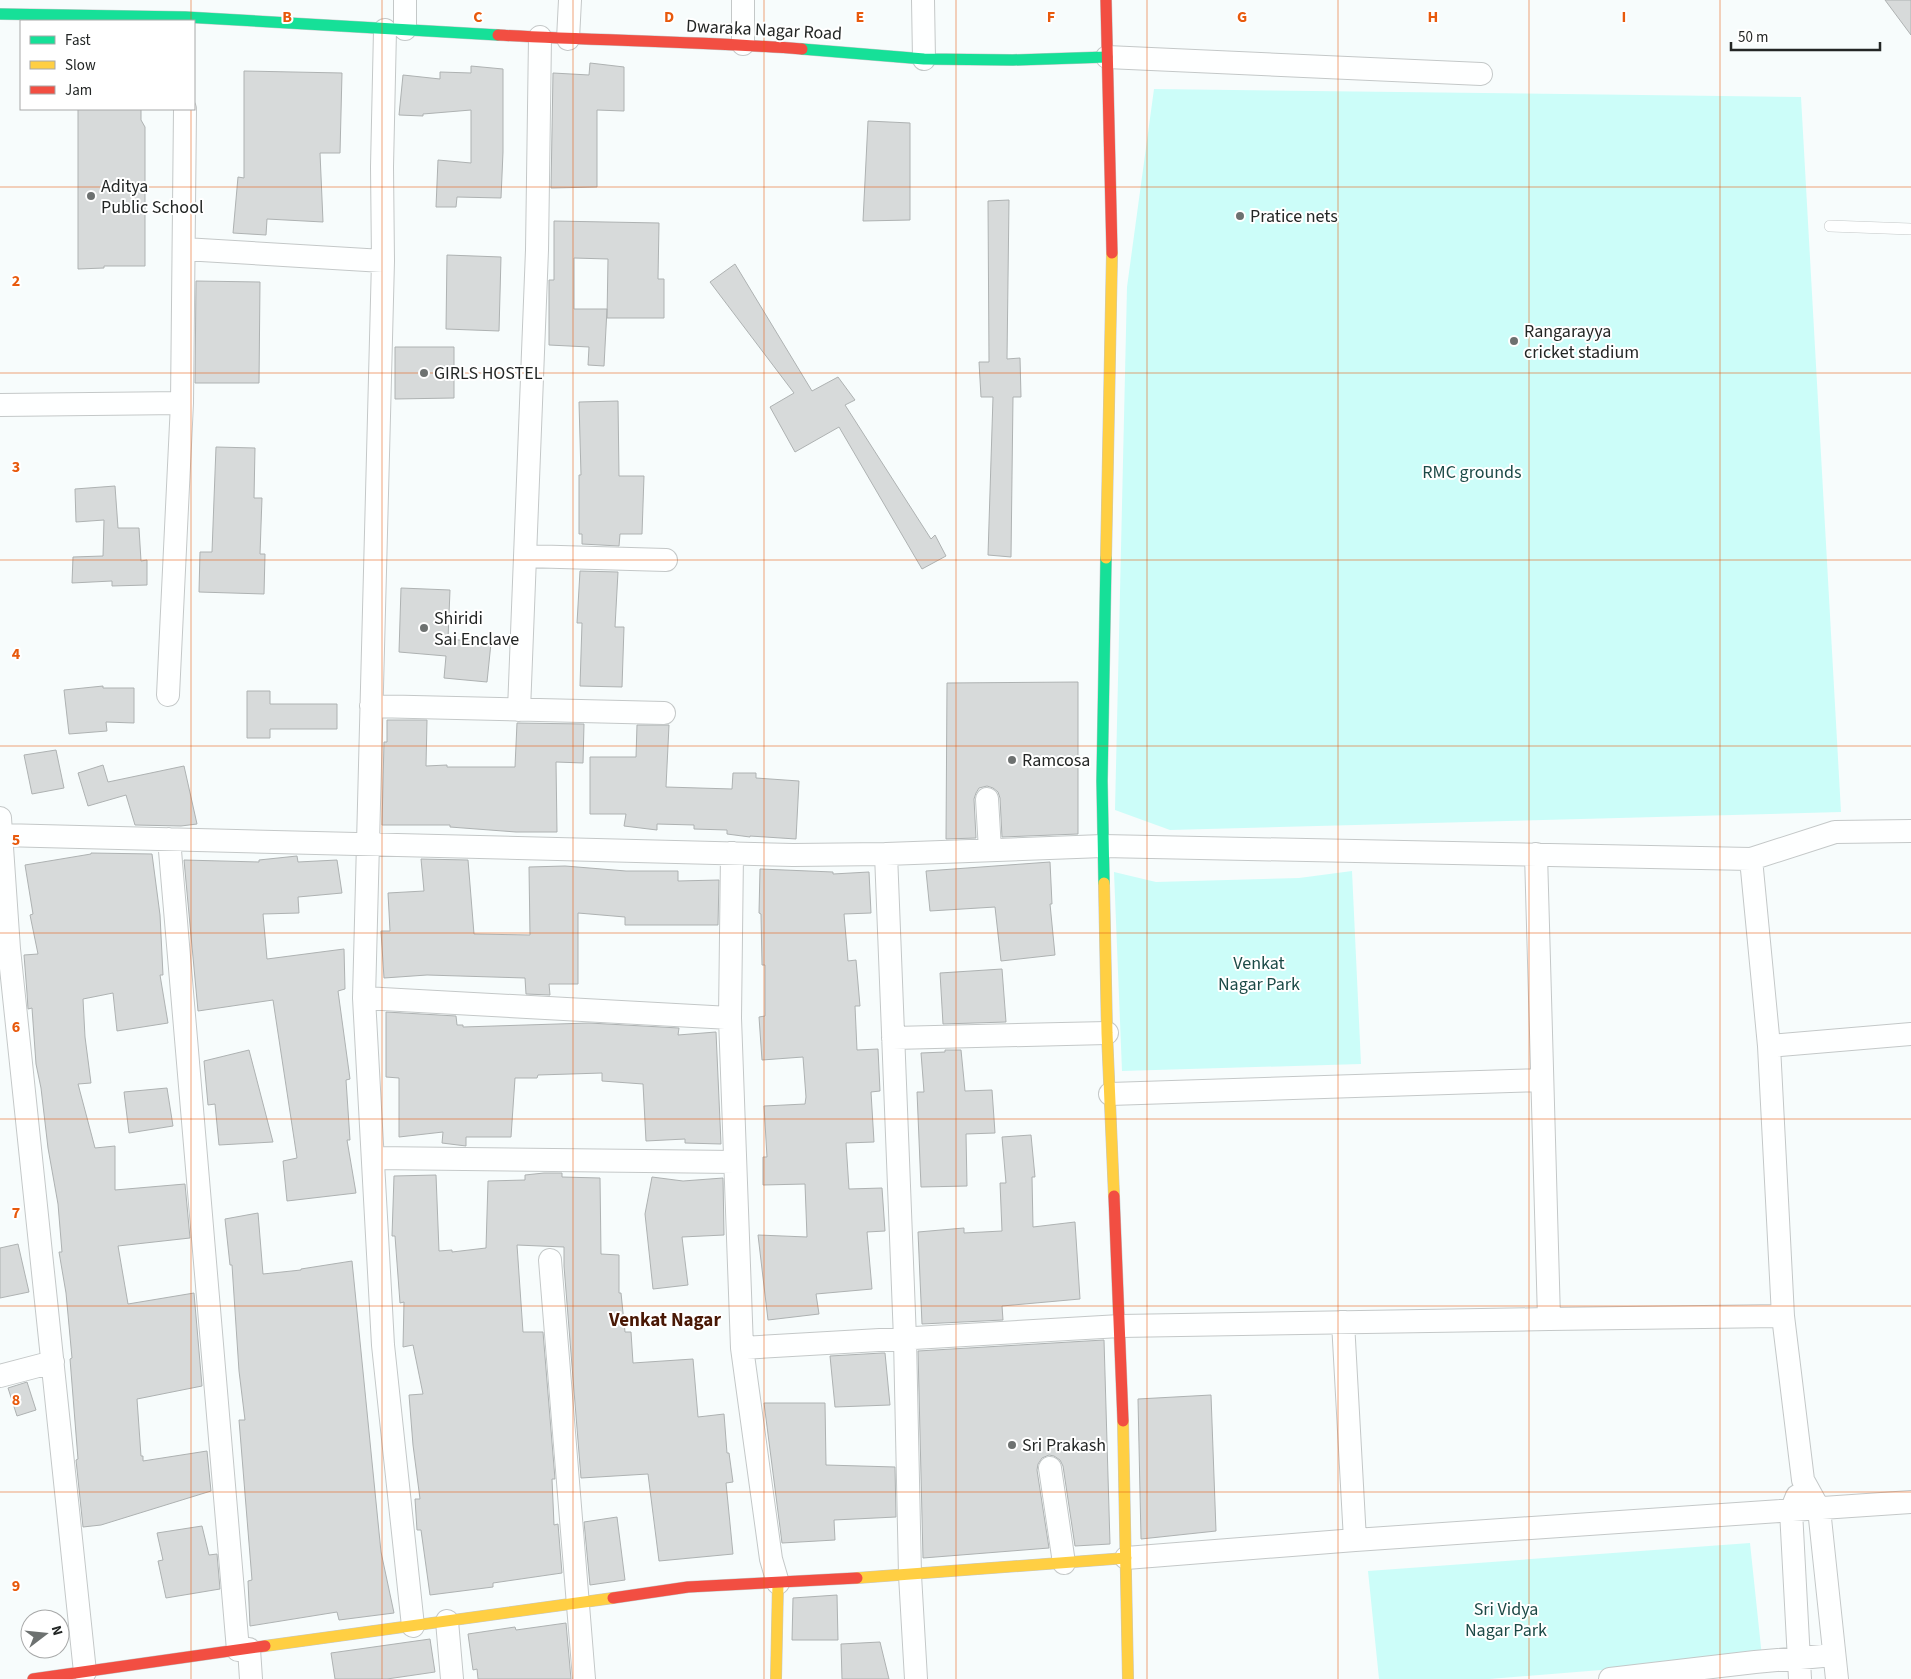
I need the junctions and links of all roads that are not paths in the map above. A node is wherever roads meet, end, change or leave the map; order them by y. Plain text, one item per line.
1 (405, 0) edge
2 (570, 0) edge
3 (743, 0) edge
4 (923, 0) edge
5 (1106, 0) edge
6 (185, 13) edge
7 (0, 14) edge
8 (395, 30) junction
9 (540, 37) junction
10 (568, 40) junction
11 (743, 44) junction
12 (1107, 57) junction
13 (924, 59) junction
14 (1481, 74) dead end
15 (184, 110) edge
16 (1830, 226) dead end
17 (1911, 230) edge
18 (184, 250) junction
19 (382, 261) junction
20 (182, 403) junction
21 (0, 405) edge
22 (525, 556) junction
23 (666, 560) dead end
24 (168, 695) dead end
25 (371, 706) junction
26 (519, 710) junction
27 (664, 713) dead end
28 (987, 799) dead end
29 (1, 826) edge
30 (1911, 831) edge
31 (169, 839) junction
32 (368, 844) junction
33 (1103, 846) junction
34 (990, 850) junction
35 (732, 854) junction
36 (886, 854) junction
37 (1536, 854) junction
38 (1751, 859) junction
39 (5, 950) edge
40 (364, 998) junction
41 (730, 1018) junction
42 (1107, 1033) junction
43 (1911, 1034) edge
44 (893, 1038) junction
45 (1770, 1046) junction
46 (1542, 1080) junction
47 (1110, 1094) junction
48 (373, 1158) junction
49 (735, 1162) junction
50 (550, 1260) dead end
51 (1783, 1316) junction
52 (1549, 1319) junction
53 (1343, 1322) junction
54 (1120, 1326) junction
55 (905, 1339) junction
56 (742, 1348) junction
57 (54, 1362) junction
58 (0, 1376) edge
59 (1050, 1468) dead end
60 (1803, 1480) junction
61 (1911, 1502) edge
62 (1819, 1509) junction
63 (1791, 1511) junction
64 (1355, 1540) junction
65 (1126, 1558) junction
66 (1064, 1563) junction
67 (910, 1576) junction
68 (767, 1587) junction
69 (577, 1603) junction
70 (447, 1621) junction
71 (413, 1626) junction
72 (243, 1650) junction
73 (1834, 1655) junction
74 (1800, 1669) edge
75 (85, 1672) junction
76 (115, 1673) edge
77 (33, 1679) edge
78 (251, 1679) edge
79 (452, 1679) edge
80 (584, 1679) edge
81 (776, 1679) edge
82 (916, 1679) edge
83 (1128, 1679) edge
84 (1610, 1679) edge
85 (1837, 1679) edge

1 - 8 street
2 - 10 street
3 - 11 street
4 - 13 street
5 - 12 street
6 - 7 street, Dwaraka Nagar Road
6 - 8 street, Dwaraka Nagar Road
8 - 9 street, Dwaraka Nagar Road
8 - 19 street
9 - 10 street, Dwaraka Nagar Road
9 - 22 street
10 - 11 street, Dwaraka Nagar Road
11 - 13 street, Dwaraka Nagar Road
12 - 13 street, Dwaraka Nagar Road
12 - 14 street
12 - 33 street
15 - 18 street
16 - 17 lane
18 - 19 street
18 - 20 street
19 - 25 street
20 - 21 street
20 - 24 street
22 - 23 street
22 - 26 street
25 - 26 street
25 - 32 street
26 - 27 street
28 - 34 street
29 - 31 street
29 - 39 street
30 - 38 street
31 - 32 street
31 - 72 street
32 - 35 street
32 - 40 street
33 - 34 street
33 - 37 street
33 - 42 street
34 - 36 street
35 - 36 street
35 - 41 street
36 - 44 street
37 - 38 street
37 - 46 street
38 - 45 street
39 - 57 street
40 - 41 street
40 - 48 street
41 - 49 street
42 - 44 street
42 - 47 street
43 - 45 street
44 - 55 street
45 - 51 street
46 - 47 street
46 - 52 street
47 - 54 street
48 - 49 street
48 - 71 street
49 - 56 street
50 - 69 street
51 - 52 street
51 - 60 street
52 - 53 street
53 - 54 street
53 - 64 street
54 - 55 street
54 - 65 street
55 - 56 street
55 - 67 street
56 - 68 street
57 - 58 street
57 - 75 street
59 - 66 street
60 - 62 street
60 - 63 street
61 - 62 street
62 - 63 street
62 - 73 street
63 - 64 street
63 - 74 street
64 - 65 street
65 - 66 street
65 - 83 street
66 - 67 street
67 - 68 street
67 - 82 street
68 - 69 street
68 - 81 street
69 - 70 street
69 - 80 street
70 - 71 street
70 - 79 street
71 - 72 street
72 - 76 street
72 - 78 street
73 - 74 street
73 - 85 street
74 - 84 street
75 - 76 street
75 - 77 street

